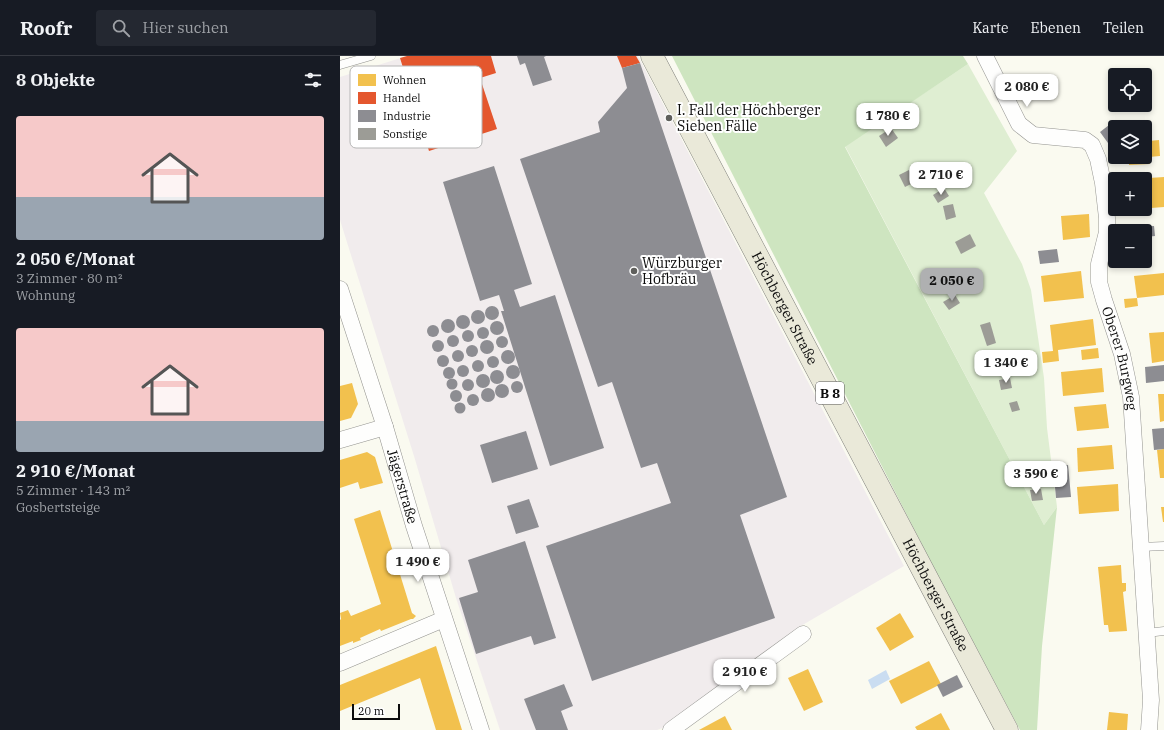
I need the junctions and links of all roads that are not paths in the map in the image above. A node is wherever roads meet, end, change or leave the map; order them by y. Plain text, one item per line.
1 (371, 56) edge
2 (652, 56) edge
3 (985, 56) edge
4 (340, 65) edge
5 (1109, 224) edge
6 (1108, 240) edge
7 (340, 289) edge
8 (385, 427) junction
9 (340, 440) edge
10 (1164, 546) edge
11 (1141, 548) junction
12 (444, 619) junction
13 (1164, 631) edge
14 (1147, 632) junction
15 (803, 634) dead end
16 (340, 663) edge
17 (481, 730) edge
18 (671, 730) edge
19 (1007, 730) edge
20 (1149, 730) edge

1 - 4 lane
2 - 19 main road, Höchberger Straße / B 8
3 - 5 street, Oberer Burgweg
6 - 11 street, Oberer Burgweg
7 - 8 street, Jägerstraße
8 - 9 street
8 - 12 street, Jägerstraße
10 - 11 lane
11 - 14 street, Oberer Burgweg
12 - 16 street
12 - 17 street, Jägerstraße
13 - 14 lane
14 - 20 street, Oberer Burgweg
15 - 18 street

